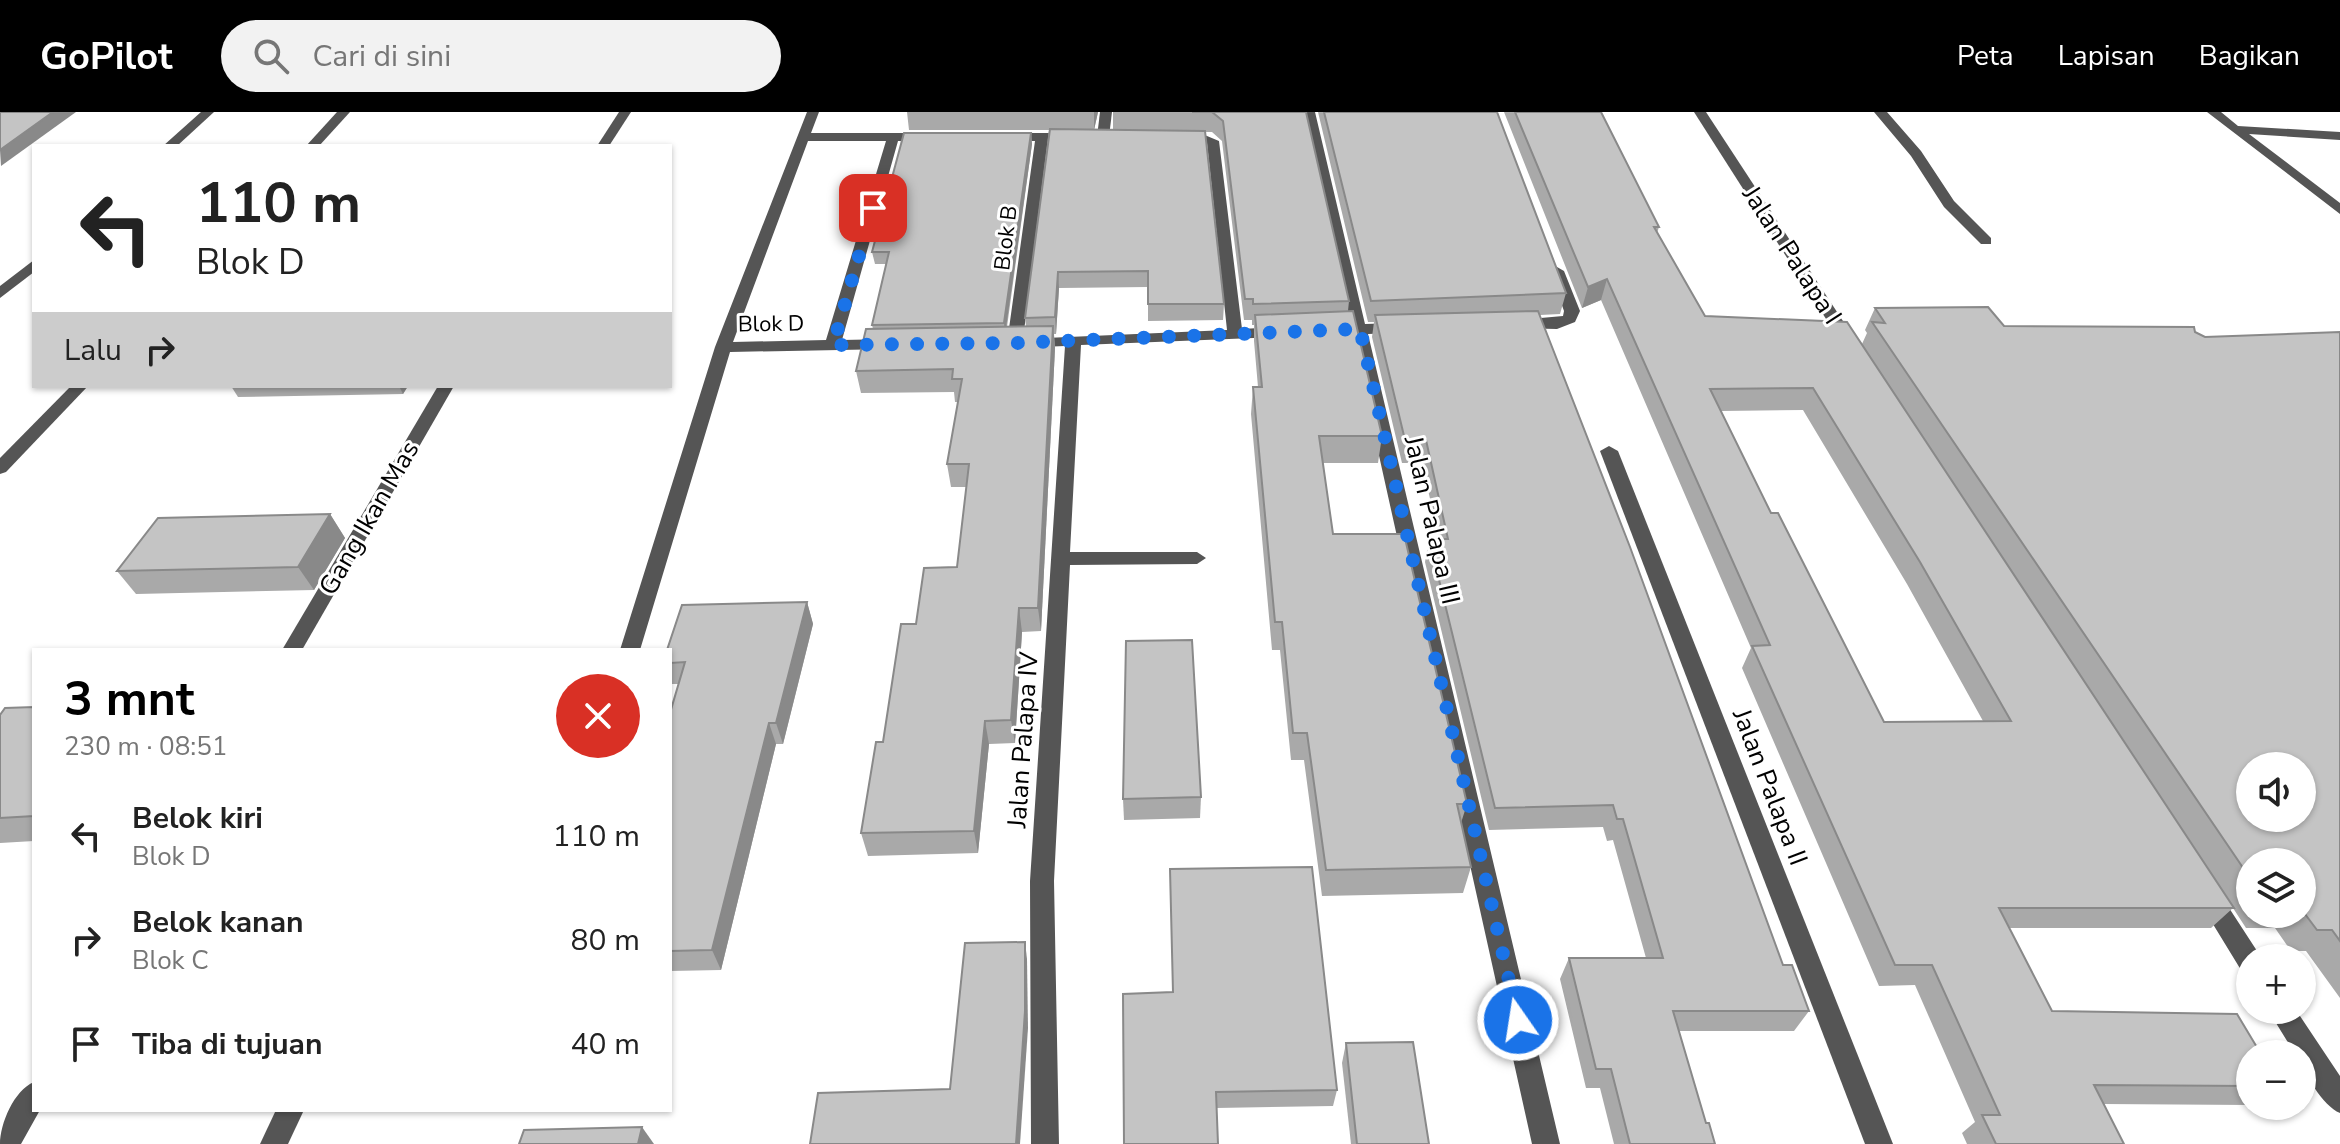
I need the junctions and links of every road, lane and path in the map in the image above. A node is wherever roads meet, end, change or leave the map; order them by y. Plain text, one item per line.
1 (208, 112) edge
2 (344, 112) edge
3 (625, 112) edge
4 (813, 112) edge
5 (1106, 112) edge
6 (1309, 112) edge
7 (1700, 112) edge
8 (1880, 112) edge
9 (2213, 112) edge
10 (2234, 129) junction
11 (1165, 136) edge
12 (2340, 136) edge
13 (804, 137) junction
14 (893, 137) junction
15 (938, 137) edge
16 (982, 137) edge
17 (1042, 137) junction
18 (1103, 137) junction
19 (1119, 137) edge
20 (171, 144) edge
21 (314, 144) edge
22 (604, 144) edge
23 (2340, 210) edge
24 (1986, 241) dead end
25 (1550, 254) edge
26 (32, 266) edge
27 (0, 294) edge
28 (1496, 326) edge
29 (1421, 328) edge
30 (1360, 329) junction
31 (1235, 333) junction
32 (1073, 341) junction
33 (909, 344) edge
34 (833, 345) junction
35 (723, 347) junction
36 (1862, 363) edge
37 (78, 388) edge
38 (445, 388) edge
39 (1609, 451) dead end
40 (0, 468) edge
41 (1197, 558) dead end
42 (1063, 559) junction
43 (293, 648) edge
44 (631, 648) edge
45 (2199, 883) edge
46 (2238, 944) edge
47 (2290, 1024) edge
48 (32, 1098) edge
49 (2340, 1100) edge
50 (289, 1112) edge
51 (6, 1144) edge
52 (274, 1144) edge
53 (1045, 1144) edge
54 (1546, 1144) edge
55 (1879, 1144) edge

1 - 20 street
2 - 21 street
3 - 22 street
4 - 13 street, Blok D
5 - 18 street
6 - 30 street, Jalan Palapa III
7 - 36 street, Jalan Palapa I
8 - 24 street
9 - 10 street
10 - 12 street
10 - 23 street
11 - 31 street
13 - 14 street
13 - 35 street, Blok D
14 - 15 street
14 - 34 street
16 - 17 street
17 - 18 street
17 - 32 street, Blok B
18 - 19 street
25 - 28 street
26 - 27 street
29 - 30 street
30 - 31 street
30 - 54 street, Jalan Palapa III
31 - 32 street
32 - 42 street, Jalan Palapa IV
33 - 34 street, Blok D
34 - 35 street, Blok D
35 - 44 street
37 - 40 street
38 - 43 street, Gang Ikan Mas
39 - 55 street, Jalan Palapa II
41 - 42 street
42 - 53 street, Jalan Palapa IV
45 - 46 street
47 - 49 street
48 - 51 street
50 - 52 street

